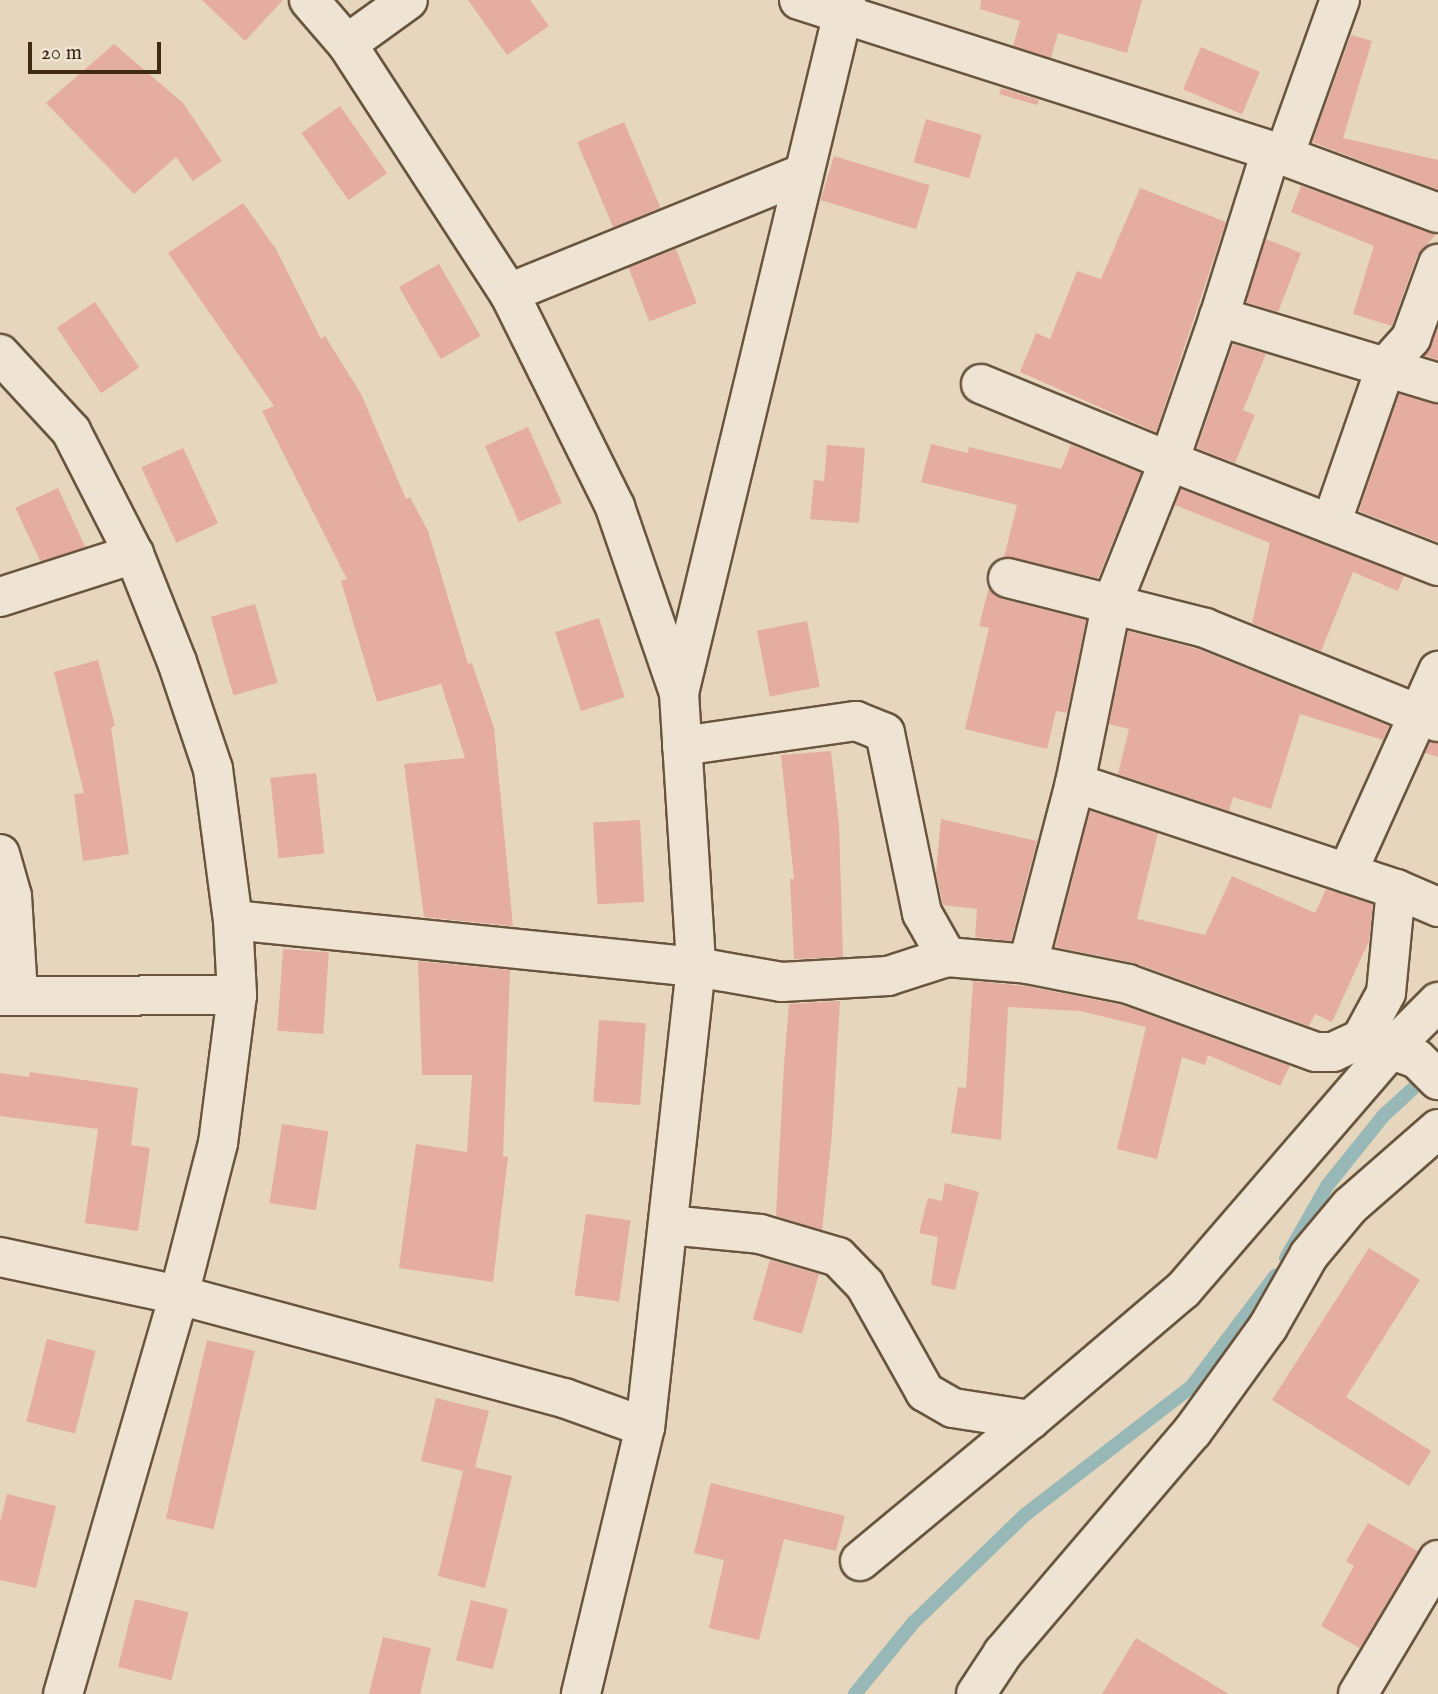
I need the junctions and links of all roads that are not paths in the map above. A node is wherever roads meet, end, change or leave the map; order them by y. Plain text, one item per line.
1 (309, 0) edge
2 (408, 0) edge
3 (799, 0) edge
4 (1340, 0) edge
5 (843, 7) edge
6 (347, 44) junction
7 (1278, 153) junction
8 (802, 174) junction
9 (1438, 213) edge
10 (1438, 264) edge
11 (509, 293) junction
12 (1219, 317) junction
13 (0, 354) edge
14 (1385, 366) junction
15 (1438, 383) edge
16 (981, 384) dead end
17 (1169, 461) junction
18 (1331, 524) junction
19 (134, 554) junction
20 (1438, 566) edge
21 (1008, 578) dead end
22 (0, 597) edge
23 (1111, 606) junction
24 (1438, 671) edge
25 (679, 693) junction
26 (1430, 718) edge
27 (682, 746) junction
28 (1074, 783) junction
29 (0, 854) edge
30 (1347, 873) junction
31 (1396, 889) junction
32 (1438, 907) edge
33 (233, 920) junction
34 (947, 957) junction
35 (1028, 964) junction
36 (696, 967) junction
37 (9, 995) edge
38 (237, 995) junction
39 (1438, 1002) edge
40 (1402, 1057) edge
41 (1438, 1129) edge
42 (669, 1225) junction
43 (0, 1257) edge
44 (179, 1295) junction
45 (1030, 1420) junction
46 (645, 1427) junction
47 (1438, 1560) edge
48 (860, 1561) dead end
49 (63, 1694) edge
50 (581, 1694) edge
51 (976, 1694) edge
52 (1358, 1694) edge

1 - 6 street
2 - 6 street
3 - 5 street
4 - 7 street
5 - 7 street
5 - 8 street
6 - 11 street
7 - 9 street
7 - 12 street
8 - 11 street
8 - 25 street
10 - 14 street
11 - 25 street
12 - 14 street
12 - 17 street
13 - 19 street
14 - 15 street
14 - 18 street
16 - 17 street
17 - 18 street
17 - 23 street
18 - 20 street
19 - 22 street
19 - 33 street
21 - 23 street
23 - 26 street
23 - 28 street
24 - 26 street
25 - 27 street
26 - 30 street
27 - 34 street
27 - 36 street
28 - 30 street
28 - 35 street
29 - 37 street
30 - 31 street
31 - 32 street
31 - 40 street
33 - 36 street
33 - 38 street
34 - 35 street
34 - 36 street
35 - 40 street
36 - 42 street
37 - 38 street
38 - 44 street
39 - 40 street
40 - 45 street
41 - 51 street
42 - 45 street
42 - 46 street
43 - 44 street
44 - 46 street
44 - 49 street
45 - 48 street
46 - 50 street
47 - 52 street

